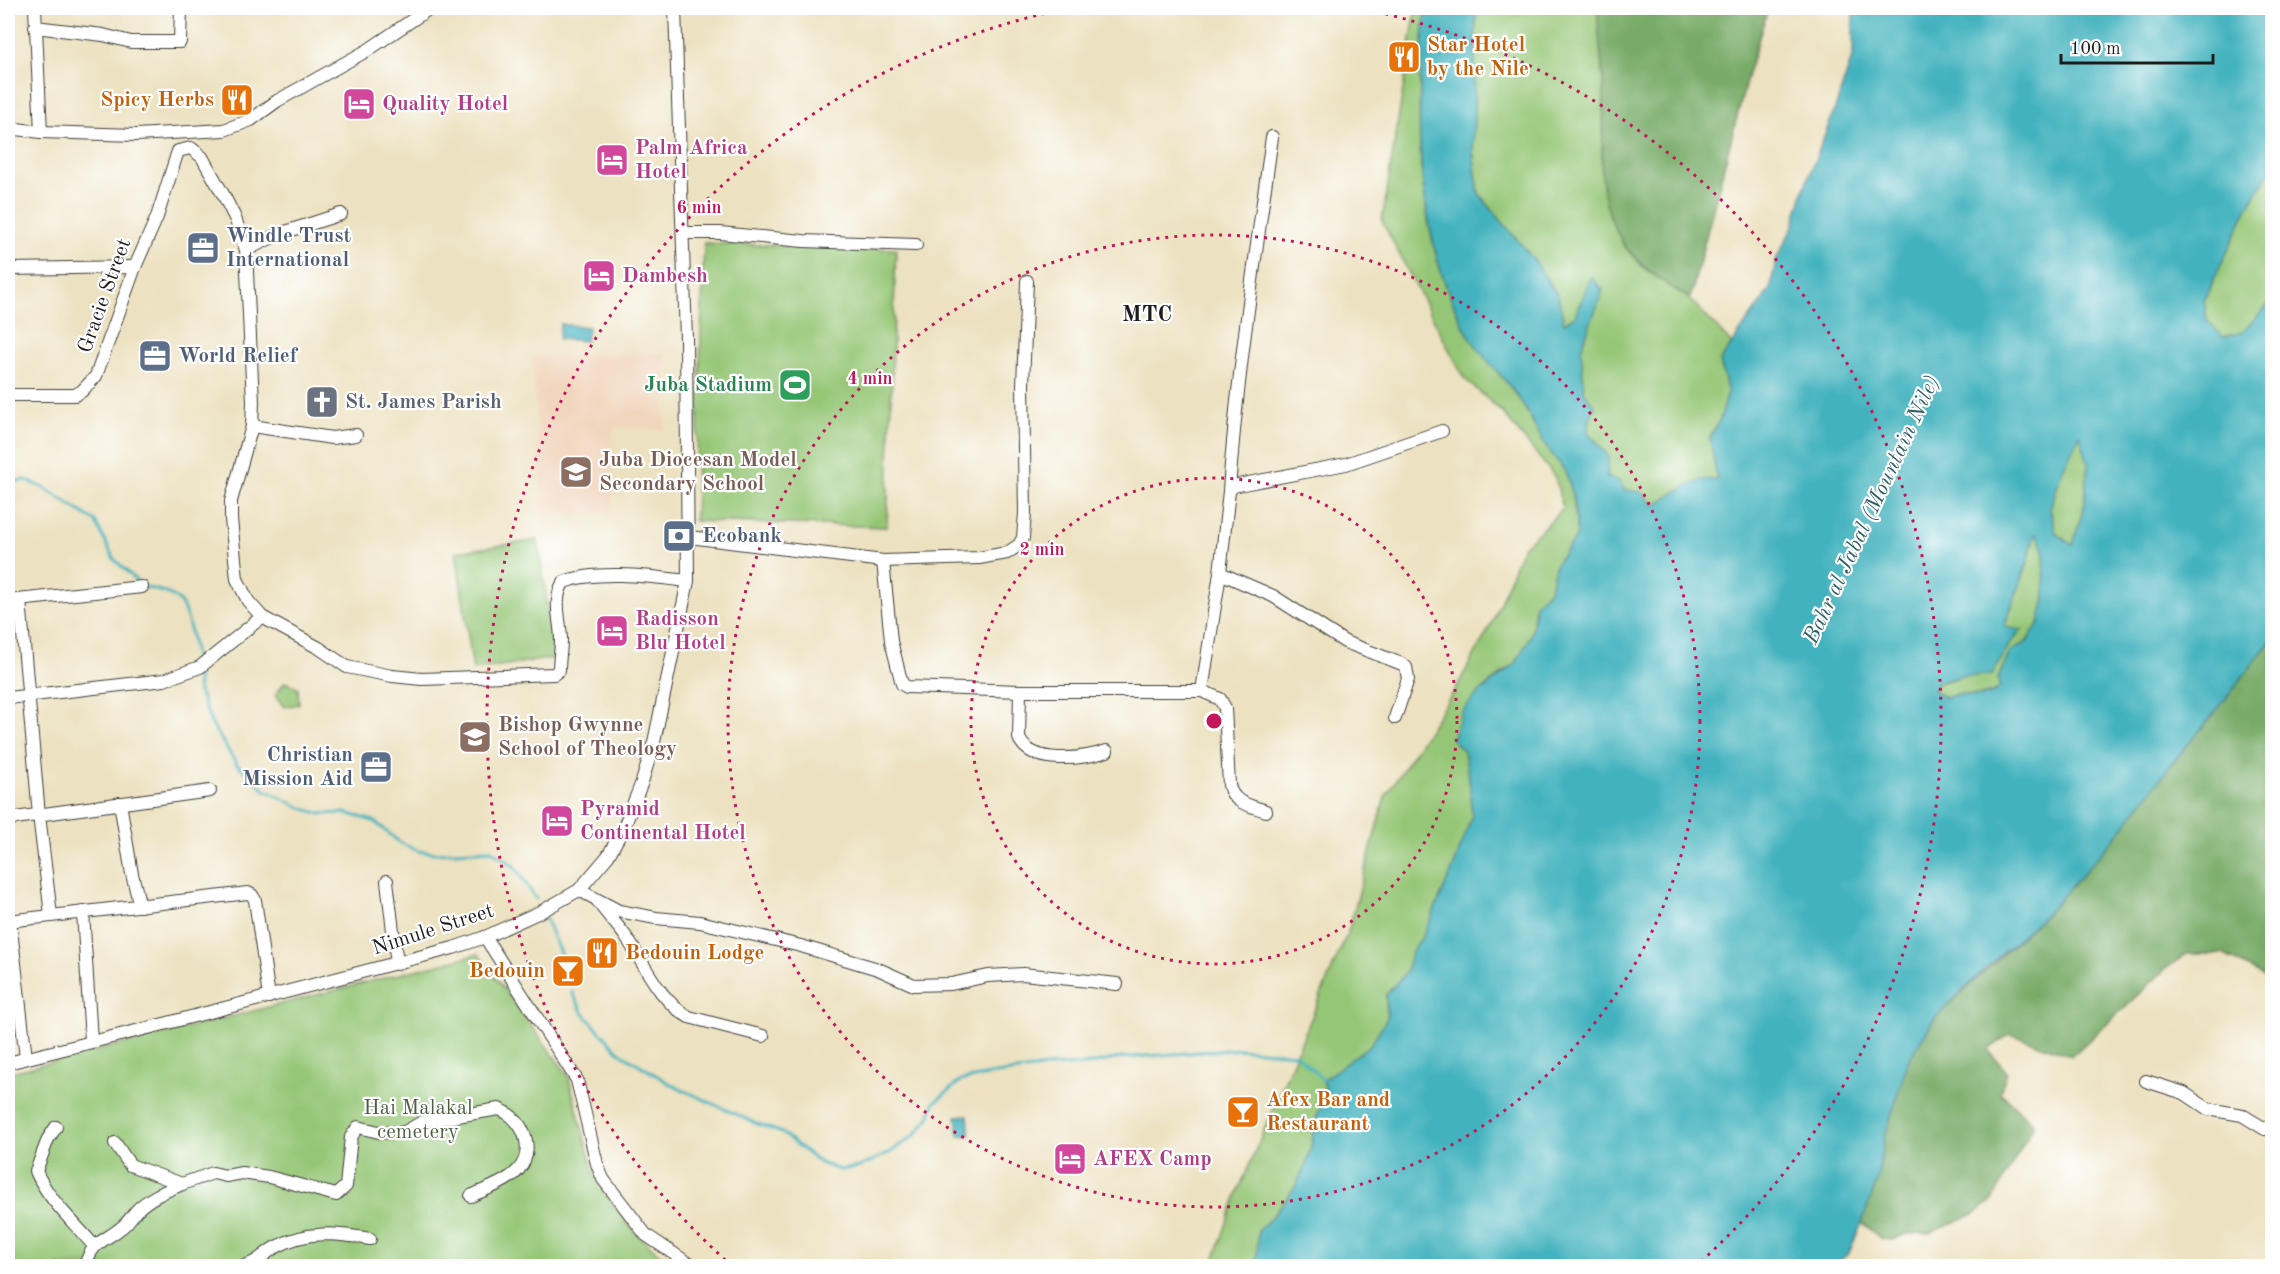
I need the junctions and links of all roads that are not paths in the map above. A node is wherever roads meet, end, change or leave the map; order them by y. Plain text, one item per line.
1 (35, 8) edge
2 (181, 8) edge
3 (430, 8) edge
4 (675, 8) edge
5 (35, 27) junction
6 (8, 128) edge
7 (41, 132) junction
8 (182, 132) junction
9 (1272, 137) dead end
10 (184, 150) junction
11 (341, 214) dead end
12 (682, 233) junction
13 (916, 245) dead end
14 (246, 250) junction
15 (135, 267) junction
16 (8, 269) edge
17 (1027, 281) dead end
18 (8, 395) edge
19 (252, 426) junction
20 (1442, 431) dead end
21 (356, 435) dead end
22 (1229, 491) junction
23 (689, 537) junction
24 (883, 561) junction
25 (1220, 573) junction
26 (688, 581) junction
27 (142, 586) dead end
28 (14, 601) edge
29 (262, 617) junction
30 (1020, 691) junction
31 (1202, 691) junction
32 (29, 695) junction
33 (8, 698) edge
34 (1395, 718) dead end
35 (1107, 751) dead end
36 (210, 792) dead end
37 (120, 803) junction
38 (1266, 811) dead end
39 (39, 815) junction
40 (8, 819) edge
41 (387, 881) dead end
42 (579, 890) junction
43 (597, 899) junction
44 (140, 906) junction
45 (83, 912) junction
46 (51, 915) junction
47 (9, 921) edge
48 (485, 937) junction
49 (397, 964) junction
50 (1117, 984) dead end
51 (269, 997) junction
52 (763, 1036) dead end
53 (91, 1041) junction
54 (26, 1059) junction
55 (8, 1063) edge
56 (2146, 1081) dead end
57 (56, 1127) dead end
58 (2272, 1130) edge
59 (115, 1143) dead end
60 (182, 1184) junction
61 (471, 1196) dead end
62 (370, 1239) dead end
63 (94, 1246) junction
64 (86, 1266) edge
65 (244, 1266) edge
66 (692, 1266) edge

1 - 5 street
2 - 5 street
3 - 8 street
4 - 12 street, Nimule Street
5 - 7 street
6 - 7 street
7 - 8 street
8 - 10 street, Gracie Street
9 - 22 street
10 - 14 street
10 - 15 street, Gracie Street
11 - 14 street
12 - 13 street
12 - 23 street, Nimule Street
14 - 19 street
15 - 16 street
15 - 18 street, Gracie Street
17 - 24 street
19 - 21 street
19 - 29 street
20 - 22 street
22 - 25 street
23 - 24 street
23 - 26 street, Nimule Street
24 - 30 street
25 - 31 street
25 - 34 street
26 - 29 street
26 - 42 street, Nimule Street
27 - 28 street
28 - 32 street
29 - 32 street
30 - 31 street
30 - 35 street
31 - 38 street
32 - 33 street
32 - 39 street
36 - 37 street
37 - 39 street
37 - 44 street
39 - 40 street
39 - 46 street
41 - 49 street
42 - 43 street
42 - 48 street, Nimule Street
43 - 50 street
43 - 52 street
44 - 45 street
44 - 51 street
45 - 46 street
45 - 53 street
46 - 47 street
47 - 54 street
48 - 49 street, Nimule Street
48 - 66 street
49 - 51 street, Nimule Street
51 - 53 street, Nimule Street
53 - 54 street, Nimule Street
54 - 55 street, Nimule Street
56 - 58 street
57 - 63 street
59 - 60 street
60 - 61 street
60 - 63 street
62 - 65 street
63 - 64 street

